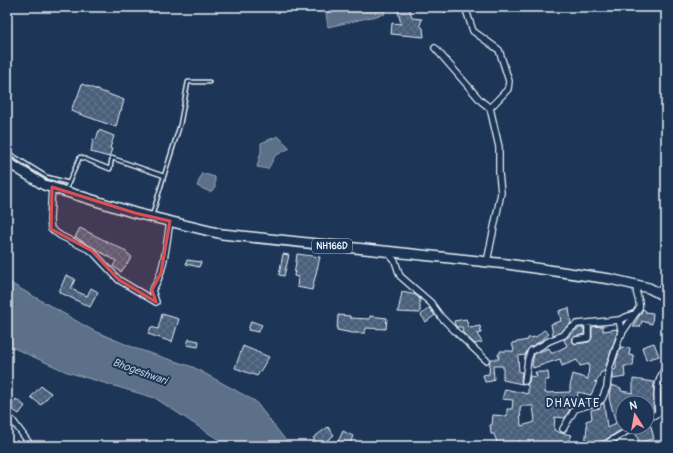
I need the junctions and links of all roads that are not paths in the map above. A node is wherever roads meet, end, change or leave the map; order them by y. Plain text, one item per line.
1 (465, 7) edge
2 (435, 48) dead end
3 (209, 82) dead end
4 (490, 108) junction
5 (7, 152) edge
6 (7, 162) edge
7 (164, 176) junction
8 (52, 187) junction
9 (67, 187) junction
10 (151, 217) junction
11 (170, 221) junction
12 (387, 251) junction
13 (487, 262) junction
14 (636, 285) junction
15 (666, 286) edge
16 (657, 292) junction
17 (666, 297) edge
18 (636, 313) junction
19 (618, 320) junction
20 (588, 323) junction
21 (622, 334) junction
22 (576, 340) dead end
23 (486, 360) dead end
24 (666, 368) edge
25 (525, 381) dead end
26 (666, 412) edge
27 (658, 413) junction
28 (7, 415) edge
29 (655, 415) edge
30 (563, 429) dead end
31 (621, 435) edge
32 (30, 446) edge
33 (609, 446) edge

1 - 4 street
2 - 4 street
3 - 7 lane
4 - 13 street
5 - 9 lane
6 - 8 highway, NH166D
7 - 9 lane
7 - 10 lane
8 - 9 highway, NH166D
8 - 11 street
9 - 10 highway, NH166D
10 - 11 highway, NH166D
11 - 12 highway, NH166D
12 - 13 highway, NH166D
12 - 23 street
13 - 14 highway, NH166D
14 - 16 highway, NH166D
14 - 18 street
15 - 16 street
16 - 17 highway, NH166D
18 - 19 street
18 - 21 street
19 - 20 street
19 - 21 street
20 - 22 street
20 - 25 street
21 - 30 street
24 - 27 street
26 - 27 street
27 - 29 street
28 - 32 street
31 - 33 street

